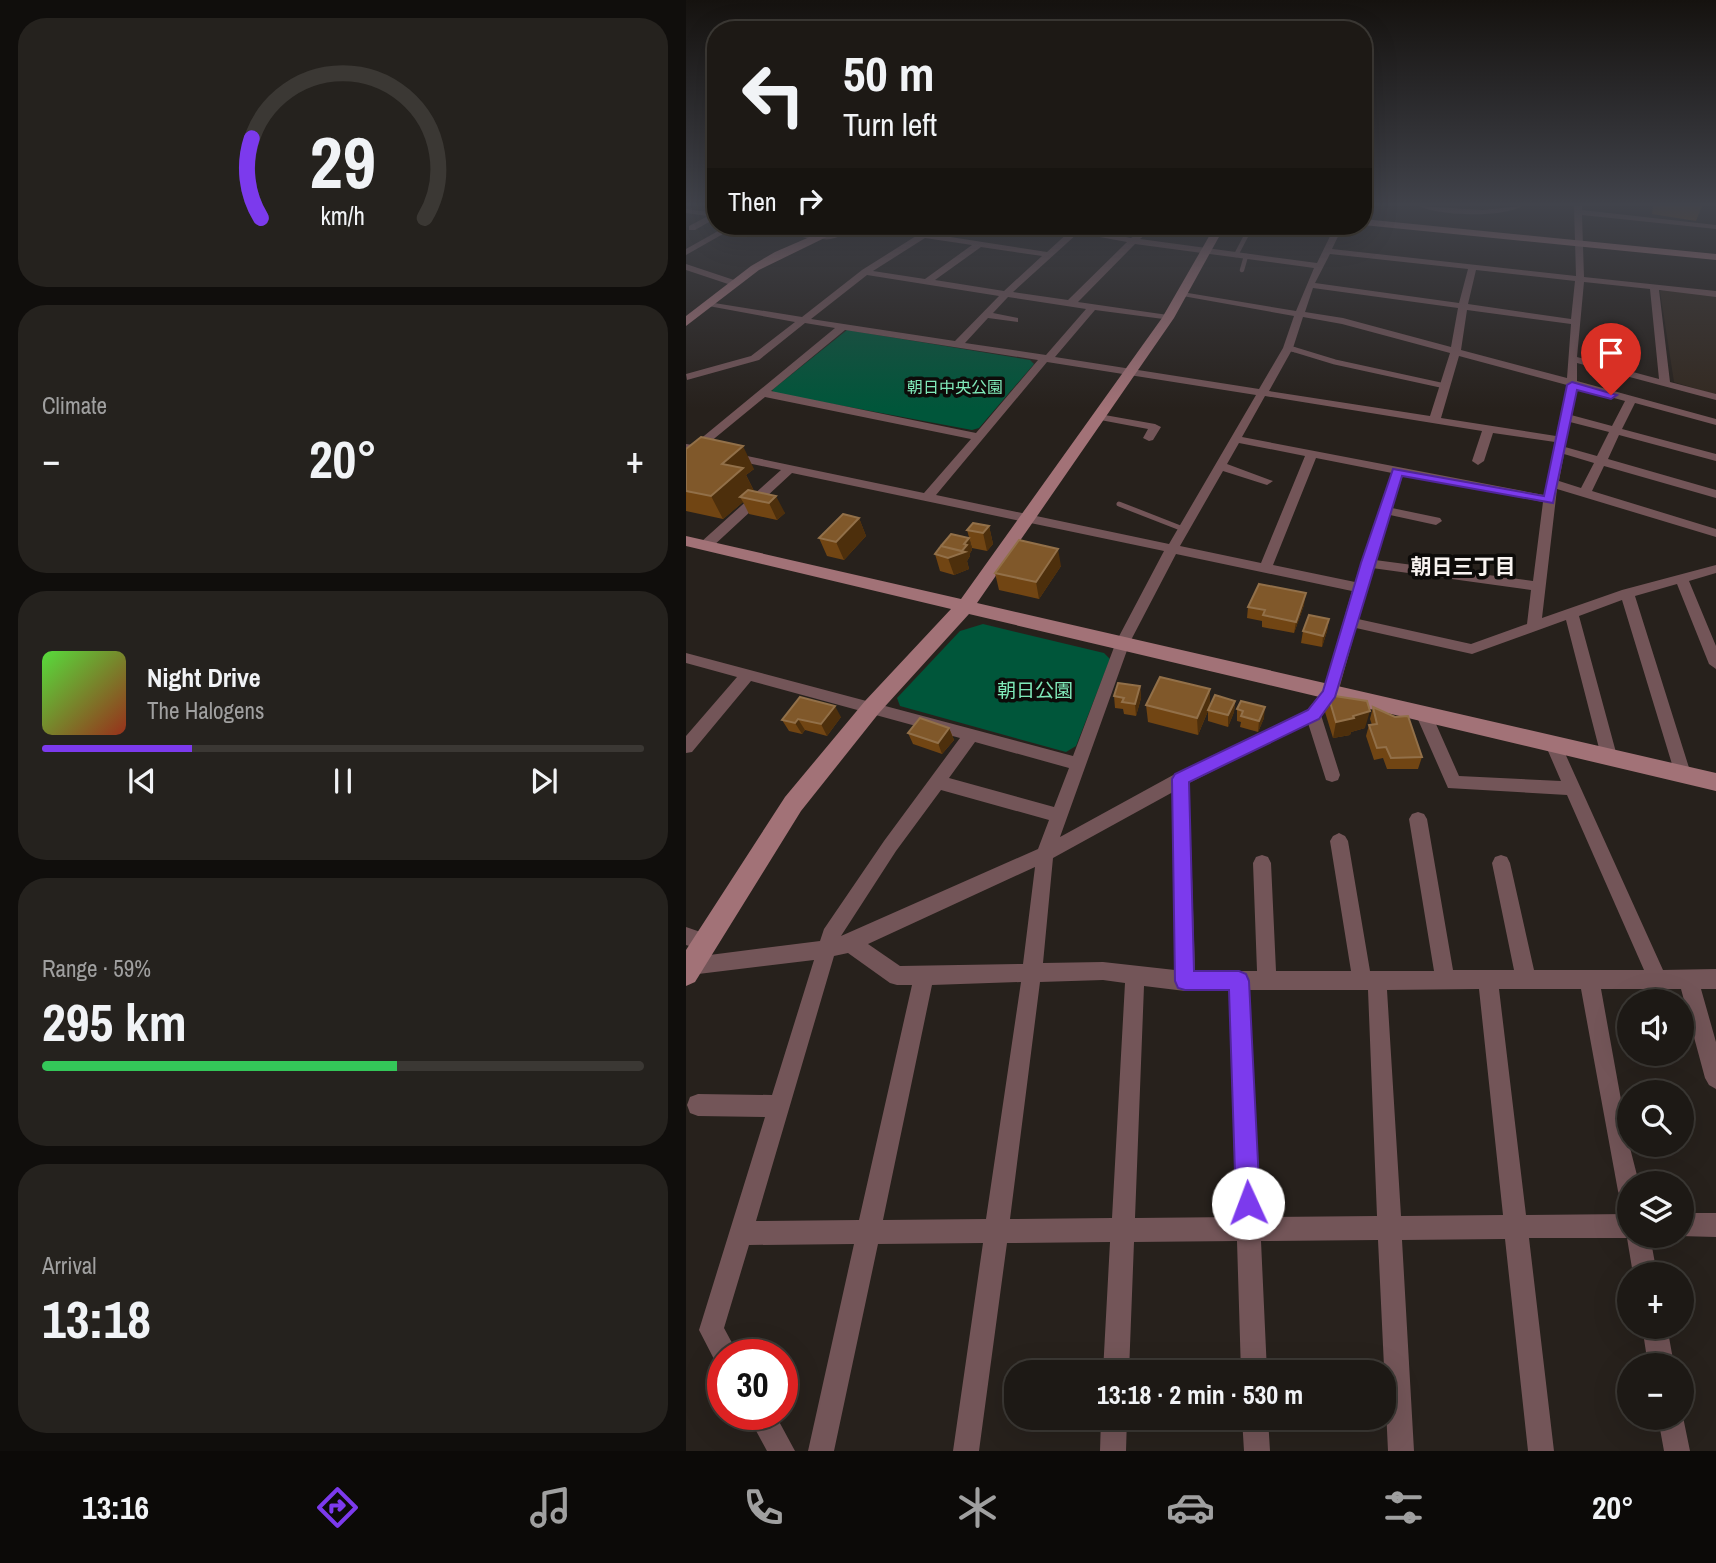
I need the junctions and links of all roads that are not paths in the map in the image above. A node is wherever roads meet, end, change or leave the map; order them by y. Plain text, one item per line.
1 (706, 274) edge
2 (748, 274) edge
3 (863, 274) edge
4 (876, 274) edge
5 (939, 274) edge
6 (1028, 274) edge
7 (1100, 274) edge
8 (1194, 274) edge
9 (1316, 274) edge
10 (1471, 274) edge
11 (1542, 274) edge
12 (1580, 274) edge
13 (1580, 278) junction
14 (928, 282) junction
15 (734, 283) junction
16 (1310, 285) junction
17 (1654, 287) junction
18 (1007, 293) junction
19 (1716, 294) edge
20 (1182, 295) junction
21 (1071, 303) junction
22 (708, 305) junction
23 (1463, 305) junction
24 (1092, 307) junction
25 (1301, 312) junction
26 (985, 315) junction
27 (689, 316) edge
28 (805, 318) junction
29 (1168, 318) junction
30 (1015, 320) dead end
31 (1575, 321) junction
32 (845, 325) junction
33 (958, 344) junction
34 (1288, 348) junction
35 (1456, 350) junction
36 (1047, 358) junction
37 (1572, 359) junction
38 (1131, 372) junction
39 (686, 377) edge
40 (1665, 384) junction
41 (1572, 385) junction
42 (1445, 386) junction
43 (1263, 392) junction
44 (763, 393) junction
45 (1716, 397) edge
46 (1631, 400) junction
47 (1566, 417) junction
48 (1099, 418) junction
49 (1434, 421) junction
50 (1716, 422) edge
51 (1488, 429) junction
52 (1616, 430) junction
53 (979, 437) junction
54 (1149, 438) dead end
55 (1236, 439) junction
56 (1560, 445) junction
57 (691, 448) edge
58 (1312, 454) junction
59 (1716, 458) edge
60 (1478, 461) dead end
61 (1601, 461) junction
62 (1220, 466) junction
63 (788, 470) junction
64 (1398, 472) junction
65 (1267, 481) dead end
66 (1552, 483) junction
67 (1585, 493) junction
68 (1716, 494) edge
69 (926, 499) junction
70 (1549, 500) junction
71 (1119, 504) dead end
72 (1385, 510) junction
73 (1027, 520) junction
74 (1436, 522) dead end
75 (1184, 529) junction
76 (1716, 533) edge
77 (696, 543) edge
78 (1172, 549) junction
79 (1367, 563) junction
80 (1265, 569) junction
81 (1716, 569) edge
82 (1682, 579) junction
83 (1537, 586) junction
84 (1360, 588) junction
85 (1627, 593) junction
86 (967, 605) junction
87 (1571, 612) junction
88 (1351, 622) junction
89 (1534, 625) junction
90 (1123, 642) junction
91 (686, 658) edge
92 (1716, 664) edge
93 (748, 674) junction
94 (1330, 693) junction
95 (872, 707) junction
96 (1313, 714) junction
97 (1424, 715) junction
98 (972, 734) junction
99 (1553, 744) junction
100 (686, 747) edge
101 (1609, 756) junction
102 (1079, 764) junction
103 (1683, 774) junction
104 (1332, 775) dead end
105 (1181, 779) junction
106 (937, 782) junction
107 (1716, 782) edge
108 (1572, 788) junction
109 (1059, 816) junction
110 (1418, 819) dead end
111 (1339, 842) dead end
112 (1045, 854) junction
113 (1262, 863) dead end
114 (1501, 863) dead end
115 (695, 939) edge
116 (850, 943) junction
117 (826, 949) junction
118 (688, 969) edge
119 (1032, 972) junction
120 (1135, 975) junction
121 (924, 976) junction
122 (1589, 979) junction
123 (1688, 979) junction
124 (1716, 979) edge
125 (1370, 980) junction
126 (1445, 980) junction
127 (1488, 980) junction
128 (1526, 980) junction
129 (1658, 980) junction
130 (1185, 981) junction
131 (1239, 981) junction
132 (1268, 981) junction
133 (1716, 1078) edge
134 (698, 1105) dead end
135 (779, 1106) junction
136 (1625, 1171) edge
137 (1694, 1225) edge
138 (1716, 1225) edge
139 (1617, 1226) edge
140 (1518, 1228) junction
141 (1391, 1229) junction
142 (869, 1231) junction
143 (1122, 1231) junction
144 (1249, 1231) junction
145 (742, 1233) junction
146 (996, 1233) junction
147 (716, 1339) edge
148 (1117, 1360) edge
149 (1254, 1360) edge
150 (770, 1430) edge
151 (1114, 1430) edge
152 (1255, 1430) edge
153 (1673, 1430) edge
154 (782, 1451) edge
155 (821, 1451) edge
156 (966, 1451) edge
157 (1113, 1451) edge
158 (1256, 1451) edge
159 (1401, 1451) edge
160 (1541, 1451) edge
161 (1677, 1451) edge

1 - 15 street
2 - 15 street
3 - 28 street
4 - 14 street
5 - 14 street
6 - 18 street
7 - 21 street
8 - 20 street
9 - 16 street
10 - 23 street
11 - 13 street
12 - 13 street
13 - 17 street
13 - 31 street
14 - 18 street
15 - 22 street
16 - 23 street
16 - 25 street
17 - 19 street
17 - 40 street
18 - 21 street
18 - 26 street
20 - 25 street
20 - 29 street
21 - 24 street
22 - 27 street
22 - 28 street
23 - 31 street
23 - 35 street
24 - 29 street
24 - 36 street
25 - 34 street
25 - 35 street
26 - 30 street
26 - 33 street
28 - 32 street
28 - 39 street
29 - 38 street
31 - 37 street
32 - 33 street
32 - 44 street
33 - 36 street
34 - 42 lane
34 - 43 street
35 - 41 street
35 - 42 street
36 - 38 street
36 - 53 street
37 - 40 street
37 - 41 street
38 - 43 street
38 - 48 street
40 - 45 street
41 - 46 street
41 - 47 street
42 - 49 street
43 - 49 street
43 - 55 street
44 - 53 street
44 - 57 street
46 - 50 street
46 - 52 street
47 - 52 street
47 - 56 street
48 - 54 street
48 - 73 street
49 - 51 street
51 - 56 street
51 - 60 street
52 - 59 street
52 - 61 street
53 - 69 street
55 - 58 street
55 - 62 street
56 - 61 street
56 - 66 street
57 - 63 street
58 - 64 street
58 - 80 street
61 - 67 street
61 - 68 street
62 - 65 street
62 - 75 street
63 - 69 street
63 - 77 street
64 - 70 street
64 - 72 street
66 - 67 street
66 - 70 street
67 - 76 street
69 - 73 street
70 - 83 street
71 - 75 lane
72 - 74 street
72 - 79 street
73 - 78 street
73 - 86 street
75 - 78 street
77 - 86 street
78 - 80 street
78 - 90 street
79 - 83 street
79 - 84 street
80 - 84 street
81 - 82 street
82 - 85 street
82 - 92 street
83 - 89 street
84 - 88 street
85 - 87 street
85 - 103 street
86 - 90 street
86 - 95 street
87 - 89 street
87 - 101 street
88 - 89 street
88 - 94 street
90 - 94 street
90 - 102 street
91 - 93 street
93 - 95 street
93 - 100 street
94 - 96 street
94 - 97 street
95 - 98 street
95 - 115 street
96 - 104 street
96 - 105 street
97 - 99 street
97 - 108 street
98 - 102 street
98 - 106 street
99 - 101 street
99 - 108 street
101 - 103 street
102 - 109 street
103 - 107 street
105 - 112 street
105 - 130 street
106 - 109 street
106 - 117 street
108 - 129 street
109 - 112 street
110 - 126 street
111 - 125 street
112 - 116 street
112 - 119 street
113 - 132 street
114 - 128 street
115 - 118 street
116 - 117 street
116 - 121 street
117 - 118 street
117 - 135 street
119 - 120 street
119 - 121 street
119 - 146 street
120 - 130 street
120 - 143 street
121 - 142 street
122 - 128 street
122 - 129 street
122 - 136 street
123 - 124 street
123 - 129 street
123 - 133 street
125 - 126 street
125 - 132 street
125 - 141 street
126 - 127 street
127 - 128 street
127 - 140 street
130 - 131 street
131 - 132 street
131 - 144 street
134 - 135 street
135 - 145 street
137 - 138 street
139 - 140 street
140 - 141 street
140 - 160 street
141 - 144 street
141 - 159 street
142 - 145 street
142 - 146 street
142 - 155 street
143 - 144 street
143 - 146 street
143 - 148 street
144 - 149 street
145 - 147 street
146 - 156 street
150 - 154 street
151 - 157 street
152 - 158 street
153 - 161 street

